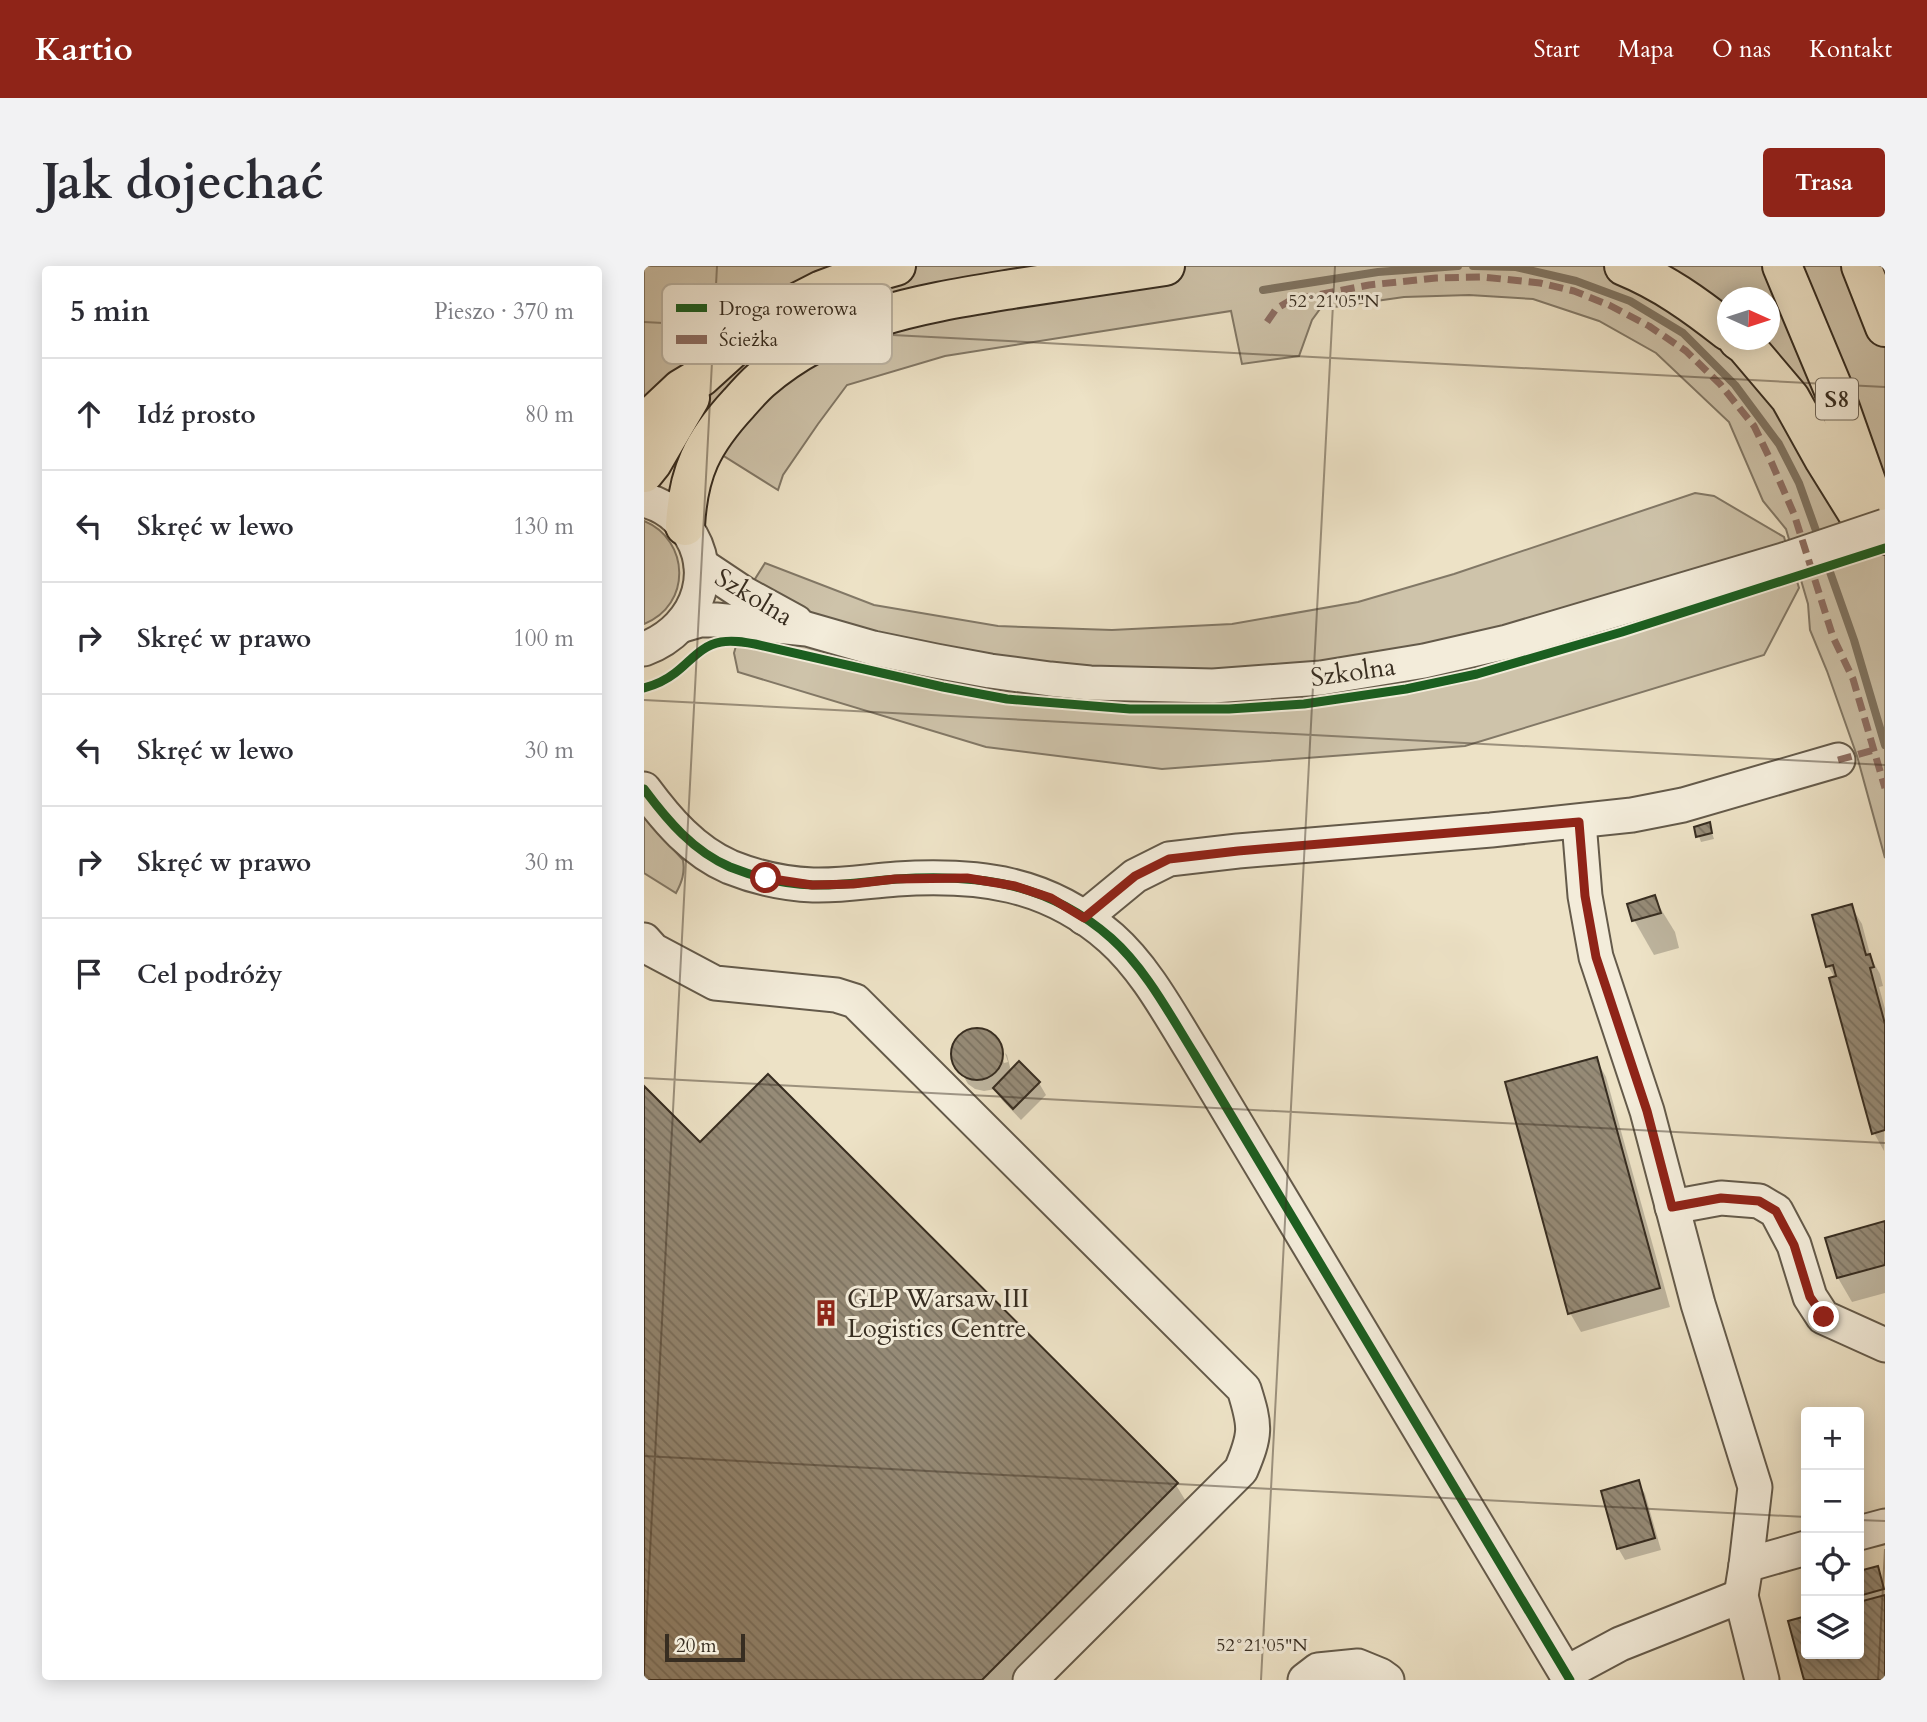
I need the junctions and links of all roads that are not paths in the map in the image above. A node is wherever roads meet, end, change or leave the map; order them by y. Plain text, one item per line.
1 (896, 266) edge
2 (1165, 266) edge
3 (1625, 266) edge
4 (1782, 266) edge
5 (1861, 266) edge
6 (838, 284) edge
7 (892, 312) edge
8 (1717, 323) edge
9 (1885, 327) edge
10 (1749, 350) edge
11 (715, 364) edge
12 (782, 364) edge
13 (701, 377) junction
14 (644, 424) edge
15 (644, 473) edge
16 (644, 500) edge
17 (685, 526) junction
18 (1885, 527) edge
19 (1885, 535) edge
20 (1885, 558) edge
21 (701, 565) junction
22 (683, 625) junction
23 (807, 629) junction
24 (644, 649) edge
25 (1838, 760) dead end
26 (644, 789) edge
27 (1579, 822) junction
28 (1084, 918) junction
29 (644, 940) edge
30 (1672, 1207) junction
31 (1885, 1345) edge
32 (1885, 1526) edge
33 (1864, 1532) edge
34 (1801, 1551) edge
35 (1744, 1581) junction
36 (1568, 1676) edge
37 (1030, 1680) edge
38 (1305, 1680) edge
39 (1387, 1680) edge
40 (1762, 1680) edge

1 - 6 highway
2 - 7 highway
3 - 8 highway
4 - 19 highway, S8
5 - 9 highway
10 - 20 highway
11 - 13 highway
12 - 17 highway
13 - 14 highway
13 - 15 highway
16 - 17 street
17 - 21 street
18 - 23 street, Szkolna, bridge
21 - 22 street
21 - 23 street, Szkolna
22 - 23 street, Szkolna
22 - 24 street
25 - 27 street
26 - 28 street
27 - 28 street
27 - 30 street
28 - 36 street
29 - 37 street
30 - 31 street
30 - 35 street
32 - 33 street
34 - 35 street
35 - 36 street
35 - 40 street
38 - 39 street

